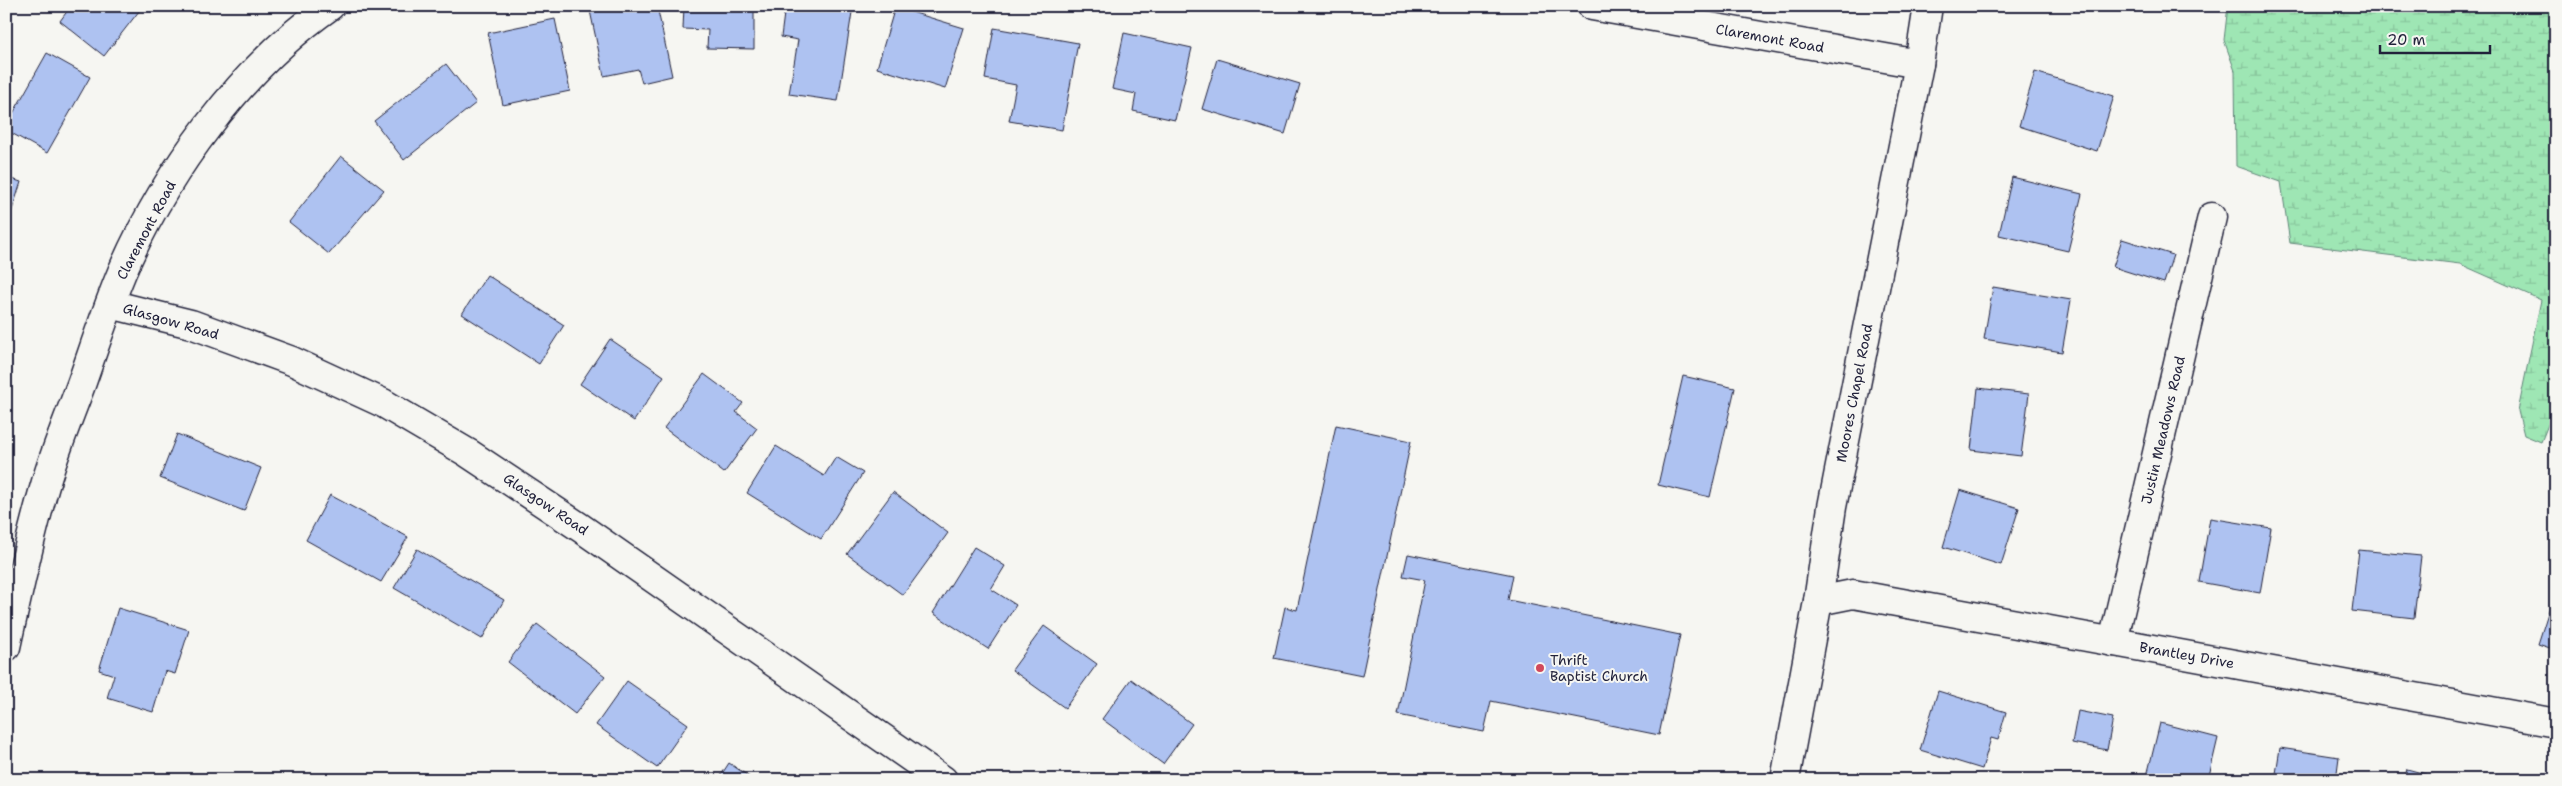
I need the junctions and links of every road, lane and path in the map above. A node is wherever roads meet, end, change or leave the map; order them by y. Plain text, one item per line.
1 (330, 6) edge
2 (1592, 6) edge
3 (1928, 6) edge
4 (1919, 64) junction
5 (2212, 217) dead end
6 (110, 304) junction
7 (1818, 601) junction
8 (2114, 642) junction
9 (6, 647) edge
10 (2556, 724) edge
11 (943, 780) edge
12 (1785, 780) edge

1 - 6 street, Claremont Road
2 - 4 street, Claremont Road
3 - 4 street, Moores Chapel Road
4 - 7 street, Moores Chapel Road
5 - 8 street, Justin Meadows Road
6 - 9 street, Claremont Road
6 - 11 street, Glasgow Road
7 - 8 street, Brantley Drive
7 - 12 street, Moores Chapel Road
8 - 10 street, Brantley Drive

